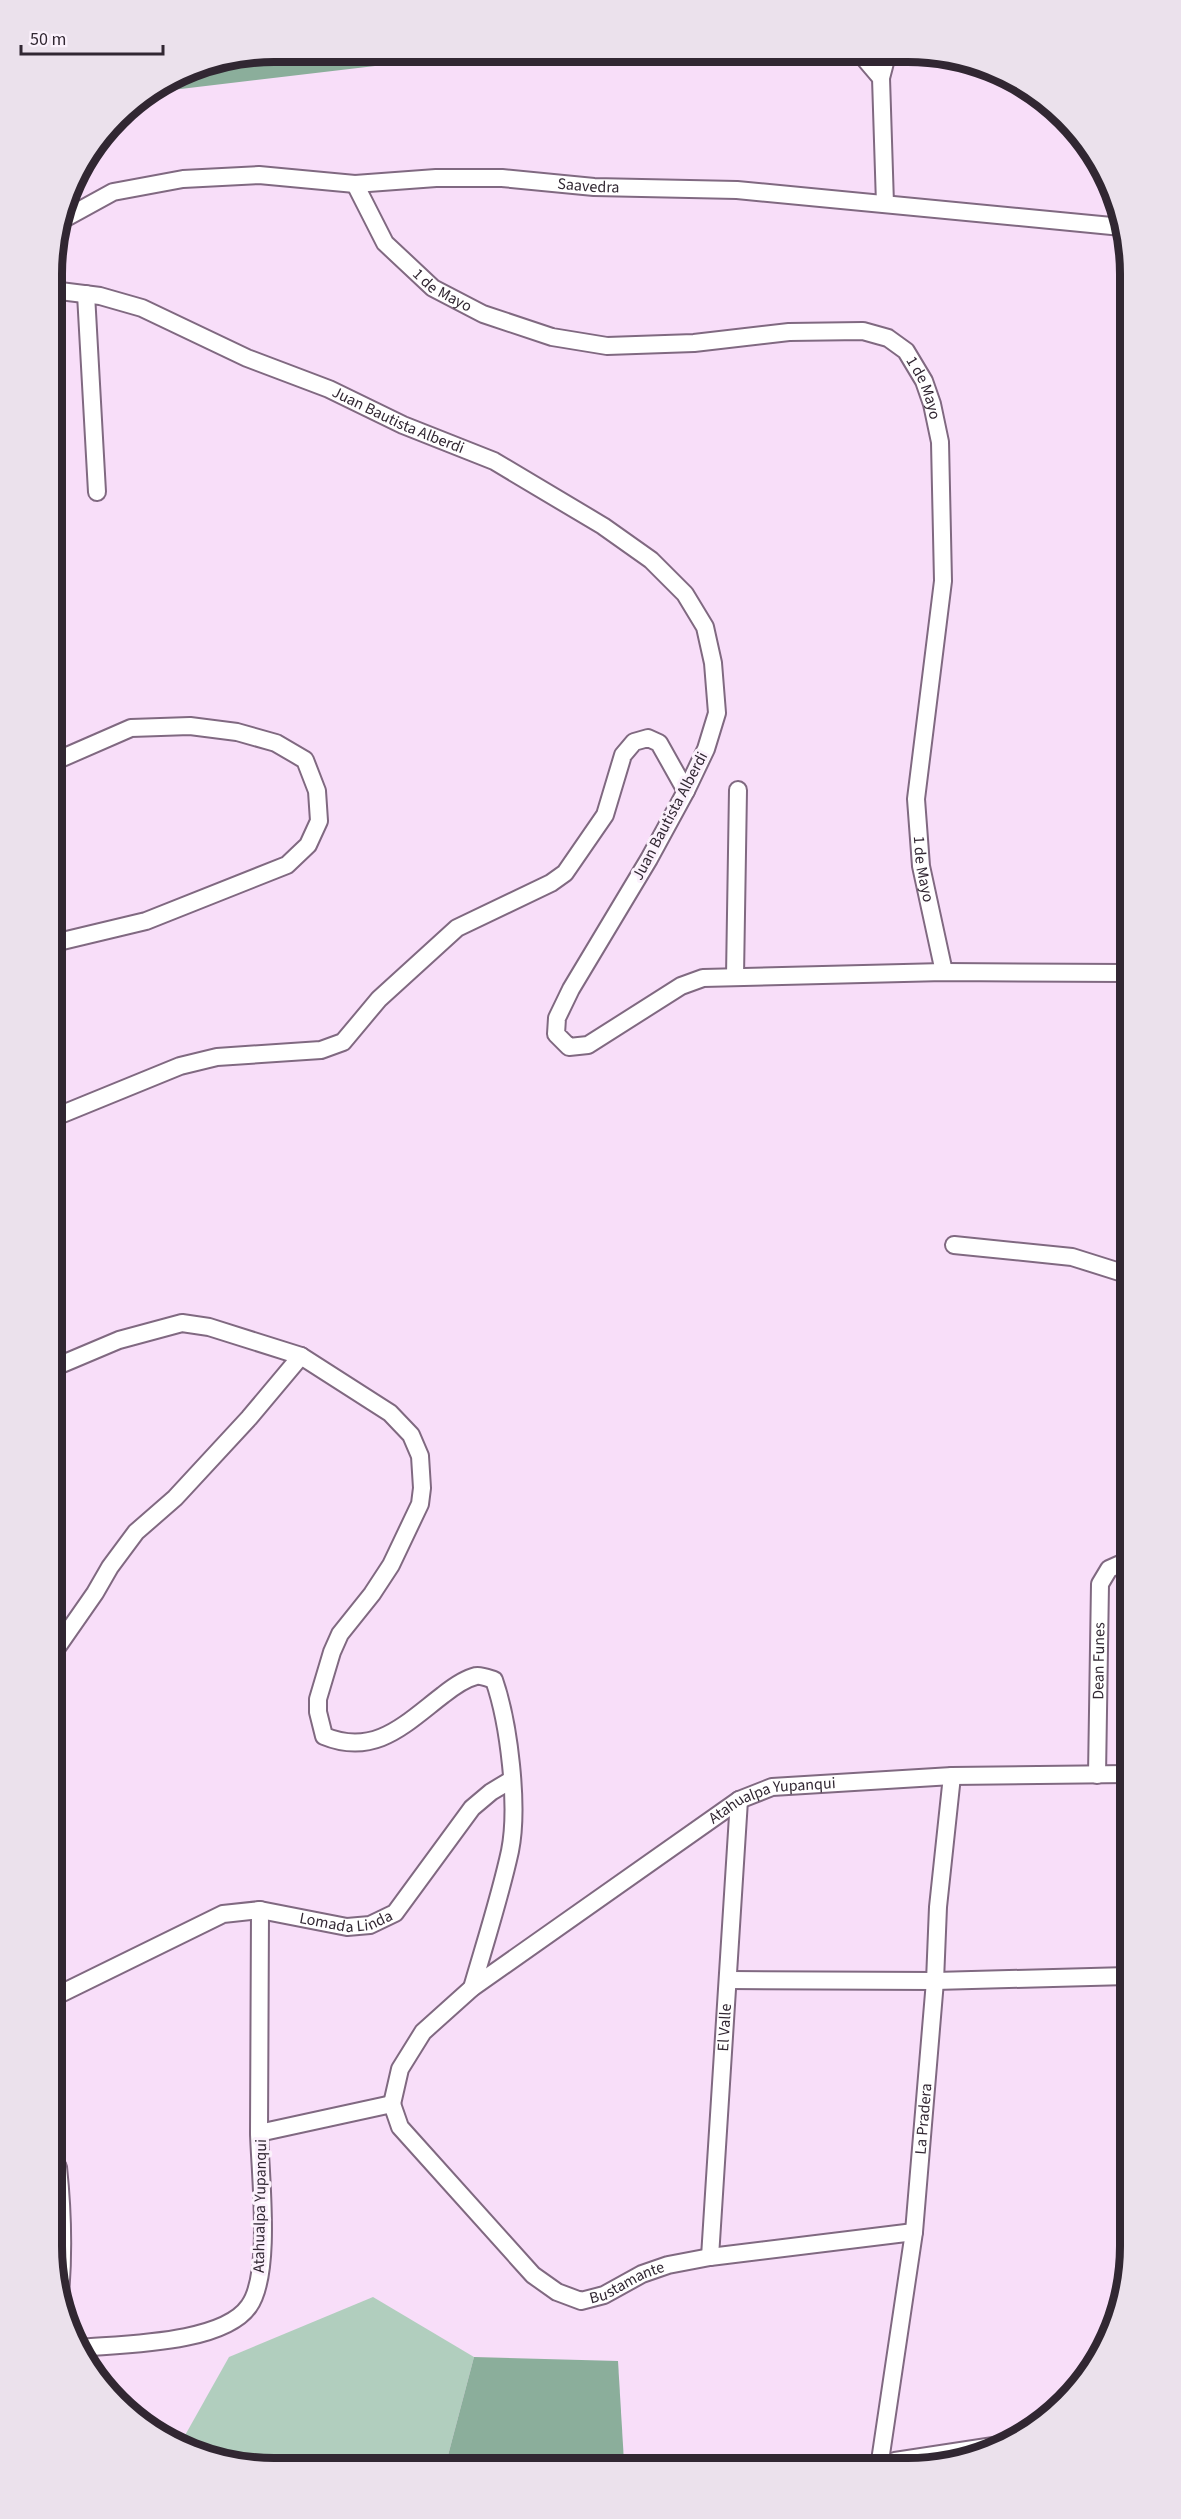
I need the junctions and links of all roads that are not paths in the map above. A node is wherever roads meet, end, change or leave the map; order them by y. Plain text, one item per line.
1 (867, 62) edge
2 (885, 62) edge
3 (881, 78) junction
4 (355, 184) junction
5 (885, 204) junction
6 (70, 216) edge
7 (1114, 226) edge
8 (62, 291) edge
9 (86, 294) junction
10 (97, 492) dead end
11 (62, 758) edge
12 (738, 790) dead end
13 (686, 791) junction
14 (62, 941) edge
15 (944, 972) junction
16 (1120, 973) edge
17 (735, 976) junction
18 (62, 1114) edge
19 (954, 1245) dead end
20 (1119, 1272) edge
21 (301, 1356) junction
22 (62, 1364) edge
23 (1119, 1564) edge
24 (62, 1640) edge
25 (1119, 1774) edge
26 (1097, 1775) junction
27 (952, 1776) junction
28 (511, 1779) junction
29 (739, 1800) junction
30 (260, 1910) junction
31 (1119, 1976) edge
32 (729, 1980) junction
33 (935, 1981) junction
34 (472, 1988) junction
35 (62, 1993) edge
36 (392, 2104) junction
37 (259, 2133) junction
38 (62, 2205) edge
39 (914, 2232) junction
40 (710, 2257) junction
41 (63, 2274) edge
42 (87, 2347) edge
43 (953, 2452) edge
44 (921, 2457) edge
45 (880, 2458) edge

1 - 3 street
2 - 3 street
3 - 5 street
4 - 5 street, Saavedra
4 - 6 street, Saavedra
4 - 15 street, 1 de Mayo
5 - 7 street, Saavedra
8 - 9 street, Juan Bautista Alberdi
9 - 10 street
9 - 13 street, Juan Bautista Alberdi
11 - 14 street
12 - 17 street
13 - 17 street, Juan Bautista Alberdi
13 - 18 street
15 - 16 street, Juan Bautista Alberdi
15 - 17 street, Juan Bautista Alberdi
19 - 20 street
21 - 22 street
21 - 24 street
21 - 28 street
23 - 26 street, Dean Funes
25 - 26 street, Atahualpa Yupanqui
26 - 27 street, Atahualpa Yupanqui
27 - 29 street, Atahualpa Yupanqui
27 - 33 street, La Pradera
28 - 30 street, Lomada Linda
28 - 34 street
29 - 32 street, El Valle
29 - 34 street, Atahualpa Yupanqui
30 - 35 street, Lomada Linda
30 - 37 street
31 - 33 street
32 - 33 street
32 - 40 street, El Valle
33 - 39 street, La Pradera
34 - 36 street, Atahualpa Yupanqui
36 - 37 street, Atahualpa Yupanqui
36 - 40 street, Bustamante
37 - 42 street, Atahualpa Yupanqui
38 - 41 street
39 - 40 street, Bustamante
39 - 45 street, La Pradera
43 - 44 street

